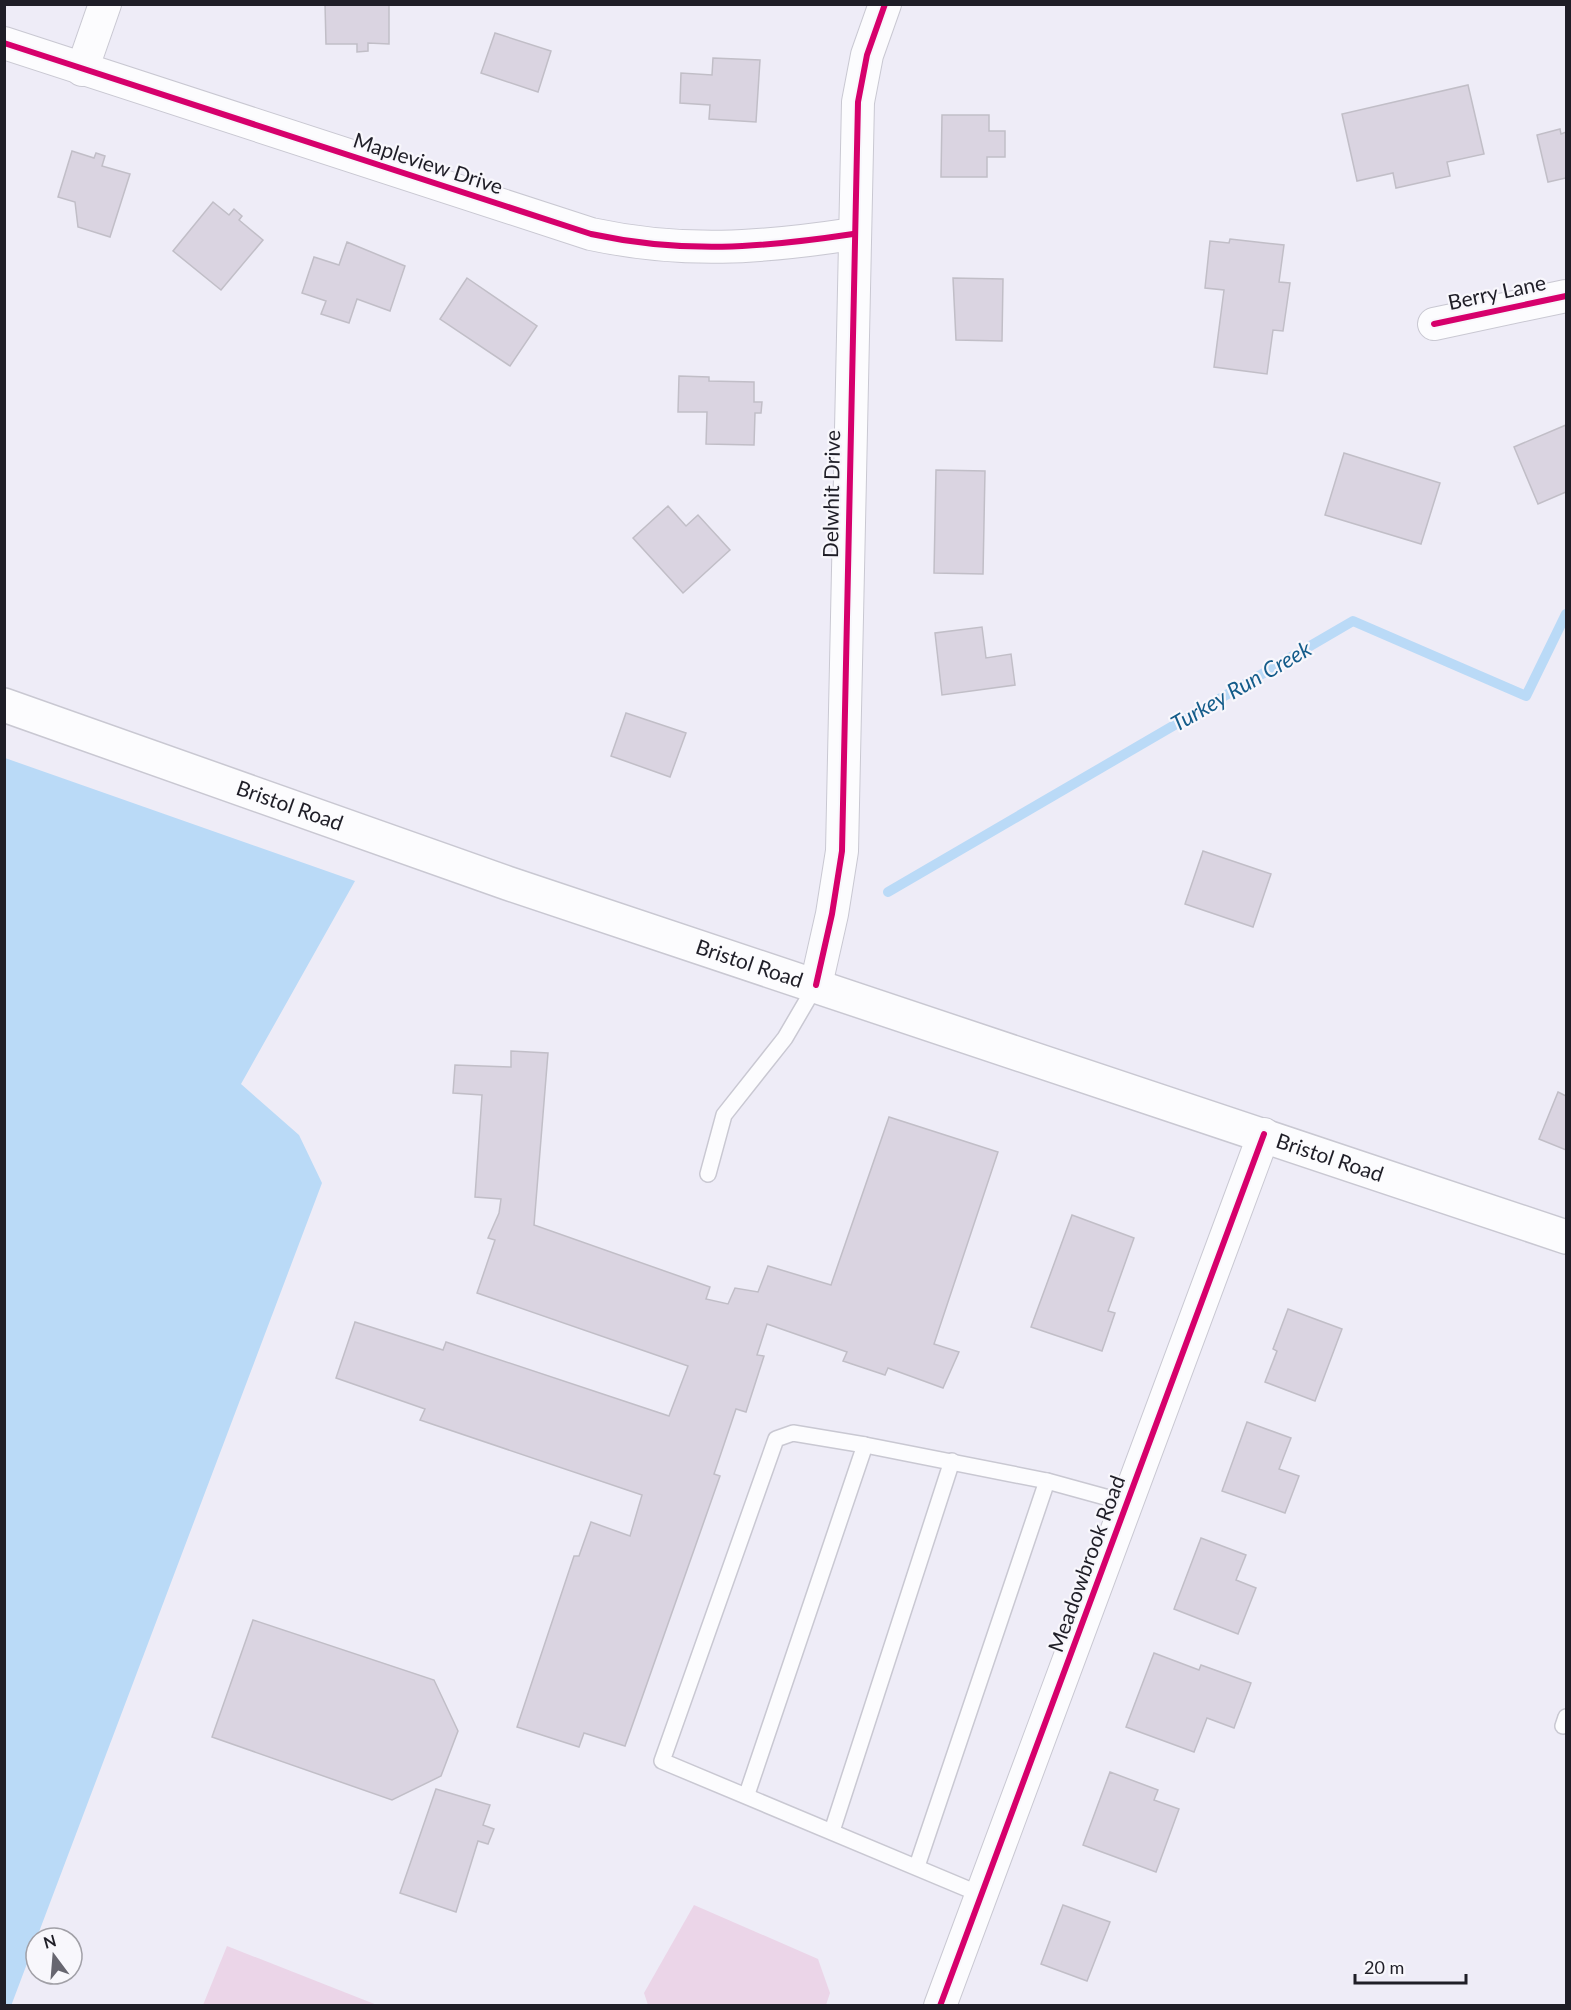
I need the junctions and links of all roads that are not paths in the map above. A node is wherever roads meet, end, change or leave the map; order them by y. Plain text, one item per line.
1 (105, 4) edge
2 (885, 4) edge
3 (4, 43) edge
4 (82, 70) junction
5 (853, 234) junction
6 (1566, 296) edge
7 (1434, 324) dead end
8 (4, 705) edge
9 (816, 986) junction
10 (1264, 1134) junction
11 (708, 1174) dead end
12 (1566, 1237) edge
13 (865, 1445) junction
14 (952, 1461) junction
15 (1047, 1481) junction
16 (1127, 1503) junction
17 (747, 1794) junction
18 (832, 1831) junction
19 (917, 1866) junction
20 (982, 1895) junction
21 (940, 2006) edge

1 - 4 street
2 - 5 street, Delwhit Drive
3 - 4 street, Mapleview Drive
4 - 5 street, Mapleview Drive
5 - 9 street, Delwhit Drive
6 - 7 street, Berry Lane
8 - 9 main road, Bristol Road
9 - 10 main road, Bristol Road
9 - 11 lane
10 - 12 main road, Bristol Road
10 - 16 street, Meadowbrook Road
13 - 14 lane
13 - 17 lane
13 - 17 lane
14 - 15 lane
14 - 18 lane
15 - 16 lane
15 - 19 lane
16 - 20 street, Meadowbrook Road
17 - 18 lane
18 - 19 lane
19 - 20 lane
20 - 21 street, Meadowbrook Road

